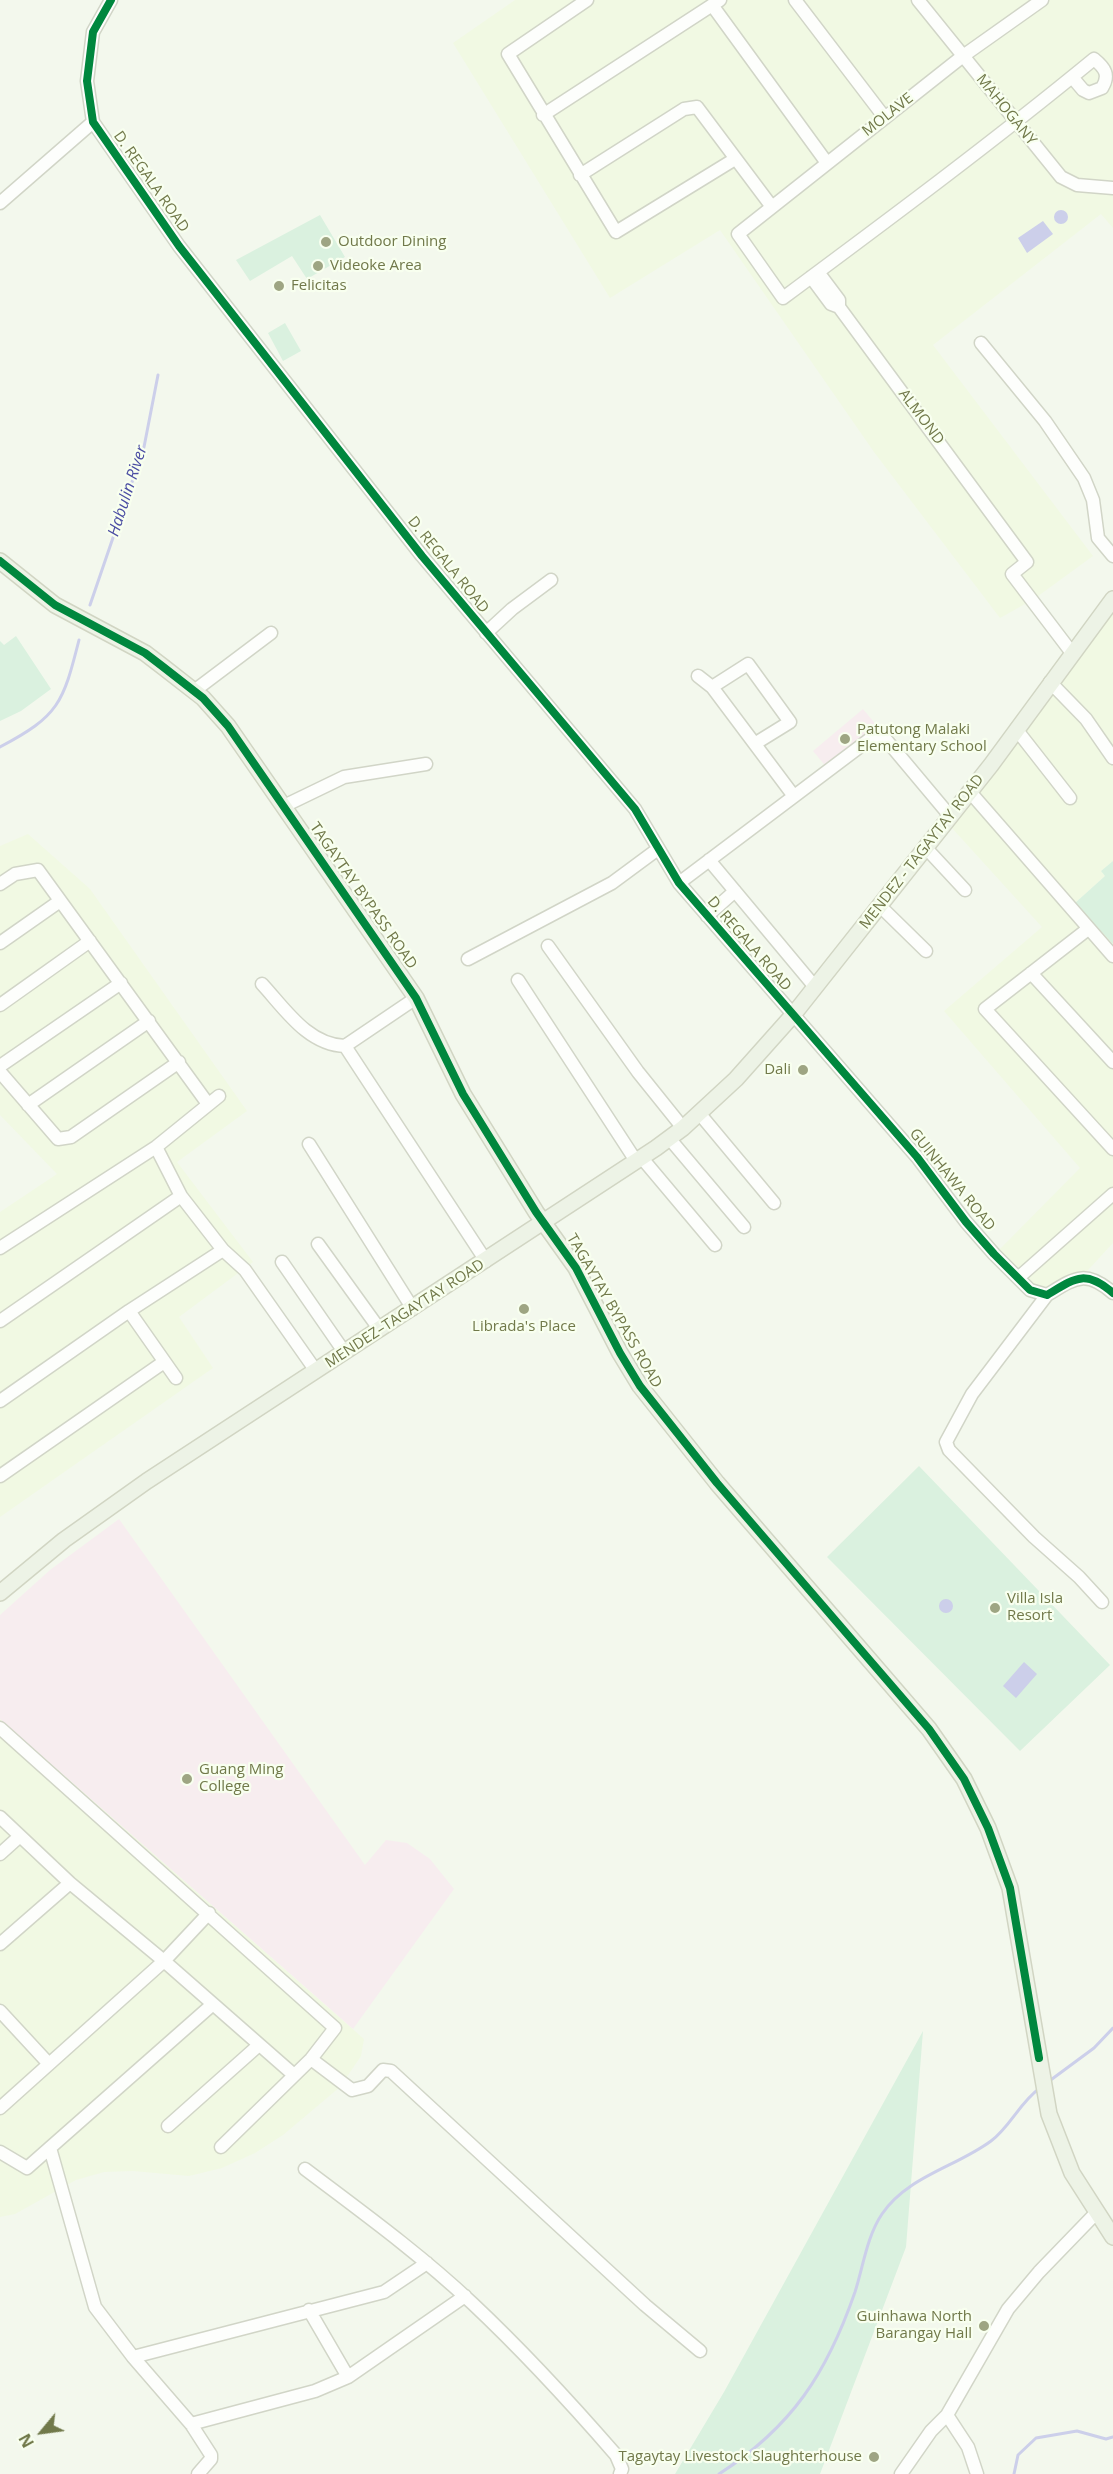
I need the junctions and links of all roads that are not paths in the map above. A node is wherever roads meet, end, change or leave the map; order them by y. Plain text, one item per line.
1 (111, 0) edge
2 (587, 0) edge
3 (795, 0) edge
4 (918, 0) edge
5 (1042, 0) edge
6 (716, 3) edge
7 (963, 56) junction
8 (1072, 77) dead end
9 (543, 115) junction
10 (885, 118) junction
11 (93, 122) junction
12 (1016, 123) junction
13 (735, 159) junction
14 (828, 163) junction
15 (580, 175) junction
16 (1113, 188) edge
17 (0, 203) edge
18 (772, 207) junction
19 (815, 274) junction
20 (981, 343) dead end
21 (1113, 556) edge
22 (0, 561) edge
23 (551, 580) dead end
24 (1113, 599) edge
25 (271, 633) dead end
26 (486, 633) junction
27 (1072, 653) junction
28 (698, 676) dead end
29 (1050, 682) junction
30 (712, 687) junction
31 (195, 691) junction
32 (1016, 729) junction
33 (756, 743) junction
34 (1113, 758) edge
35 (426, 764) dead end
36 (970, 792) junction
37 (793, 795) junction
38 (1070, 798) dead end
39 (284, 806) junction
40 (950, 816) junction
41 (925, 847) junction
42 (658, 849) junction
43 (709, 860) junction
44 (679, 883) junction
45 (0, 884) edge
46 (965, 890) dead end
47 (735, 891) junction
48 (60, 901) junction
49 (880, 906) junction
50 (707, 915) junction
51 (1088, 929) junction
52 (90, 941) junction
53 (0, 943) edge
54 (548, 946) dead end
55 (926, 951) dead end
56 (1113, 956) edge
57 (468, 959) dead end
58 (1031, 973) junction
59 (518, 980) dead end
60 (121, 983) junction
61 (262, 984) dead end
62 (815, 987) junction
63 (416, 998) junction
64 (0, 1005) edge
65 (793, 1015) junction
66 (149, 1021) junction
67 (345, 1046) junction
68 (179, 1062) junction
69 (1113, 1062) edge
70 (0, 1066) edge
71 (0, 1072) edge
72 (219, 1096) dead end
73 (208, 1104) junction
74 (28, 1105) junction
75 (699, 1113) junction
76 (683, 1128) junction
77 (669, 1138) junction
78 (309, 1144) dead end
79 (156, 1147) junction
80 (1113, 1149) edge
81 (639, 1159) junction
82 (1113, 1194) edge
83 (181, 1196) junction
84 (774, 1203) dead end
85 (545, 1223) junction
86 (744, 1227) dead end
87 (318, 1244) dead end
88 (715, 1245) dead end
89 (0, 1248) edge
90 (223, 1250) junction
91 (486, 1261) junction
92 (282, 1262) dead end
93 (1018, 1278) junction
94 (1113, 1293) edge
95 (1047, 1295) junction
96 (413, 1309) junction
97 (129, 1311) junction
98 (0, 1321) edge
99 (380, 1330) junction
100 (345, 1353) junction
101 (164, 1362) junction
102 (316, 1371) junction
103 (176, 1378) dead end
104 (0, 1401) edge
105 (0, 1476) edge
106 (0, 1593) edge
107 (1102, 1602) dead end
108 (0, 1728) edge
109 (0, 1817) edge
110 (20, 1836) junction
111 (0, 1854) edge
112 (70, 1883) junction
113 (209, 1913) junction
114 (0, 1944) edge
115 (164, 1961) junction
116 (213, 2004) junction
117 (0, 2011) edge
118 (259, 2045) junction
119 (311, 2060) junction
120 (50, 2064) junction
121 (294, 2075) junction
122 (0, 2108) edge
123 (168, 2126) dead end
124 (221, 2147) dead end
125 (50, 2148) junction
126 (0, 2152) edge
127 (305, 2169) dead end
128 (1097, 2212) junction
129 (1113, 2236) edge
130 (427, 2263) junction
131 (465, 2296) junction
132 (309, 2310) junction
133 (700, 2351) dead end
134 (133, 2357) junction
135 (348, 2377) junction
136 (947, 2415) junction
137 (191, 2424) junction
138 (198, 2474) edge
139 (620, 2474) edge
140 (901, 2474) edge
141 (977, 2474) edge

1 - 11 street
2 - 9 street
3 - 10 street
4 - 7 street, MAHOGANY
5 - 7 street, MOLAVE
6 - 9 street
6 - 14 street
7 - 10 street, MOLAVE
7 - 12 street, MAHOGANY
8 - 12 street
9 - 15 street
10 - 14 street, MOLAVE
11 - 17 street
11 - 26 street, D. REGALA ROAD
12 - 16 street, MAHOGANY
12 - 19 street
13 - 15 street
13 - 15 street
13 - 18 street
14 - 18 street, MOLAVE
18 - 19 street, MOLAVE
19 - 27 street, ALMOND
20 - 21 street
22 - 31 main road, TAGAYTAY BYPASS ROAD
23 - 26 street
24 - 27 main road, MENDEZ - TAGAYTAY ROAD
25 - 31 street
26 - 42 street, D. REGALA ROAD
27 - 29 main road, MENDEZ - TAGAYTAY ROAD
28 - 30 street
29 - 32 main road, MENDEZ - TAGAYTAY ROAD
29 - 34 street
30 - 33 street
30 - 33 street
31 - 39 main road, TAGAYTAY BYPASS ROAD
32 - 36 main road, MENDEZ - TAGAYTAY ROAD
32 - 38 street
33 - 37 street
35 - 39 street
36 - 40 main road, MENDEZ - TAGAYTAY ROAD
36 - 51 street
37 - 40 street
37 - 43 street
39 - 63 main road, TAGAYTAY BYPASS ROAD
40 - 41 main road, MENDEZ - TAGAYTAY ROAD
41 - 46 street
41 - 49 main road, MENDEZ - TAGAYTAY ROAD
42 - 44 street, D. REGALA ROAD
42 - 57 street
43 - 44 street
43 - 47 street
44 - 50 street, D. REGALA ROAD
45 - 48 street
47 - 50 street
47 - 62 street
48 - 52 street
48 - 53 street
49 - 55 street
49 - 62 main road, MENDEZ - TAGAYTAY ROAD
50 - 65 street, D. REGALA ROAD
51 - 56 street
51 - 58 street
52 - 60 street
52 - 64 street
54 - 76 street
58 - 69 street
58 - 80 street
59 - 81 street
60 - 66 street
60 - 70 street
61 - 67 street
62 - 65 main road, MENDEZ - TAGAYTAY ROAD
63 - 67 street
63 - 85 main road, TAGAYTAY BYPASS ROAD
65 - 75 main road, MENDEZ–TAGAYTAY ROAD
65 - 93 street, GUINHAWA ROAD
66 - 68 street
66 - 74 street
67 - 91 street
68 - 73 street
68 - 74 street
71 - 74 street
72 - 73 street
73 - 79 street
75 - 76 main road, MENDEZ–TAGAYTAY ROAD
75 - 84 street
76 - 77 main road, MENDEZ–TAGAYTAY ROAD
77 - 81 main road, MENDEZ–TAGAYTAY ROAD
77 - 86 street
78 - 96 street
79 - 83 street
79 - 89 street
81 - 85 main road, MENDEZ–TAGAYTAY ROAD
81 - 88 street
82 - 93 street
83 - 90 street
83 - 98 street
85 - 91 main road, MENDEZ–TAGAYTAY ROAD
85 - 128 main road, TAGAYTAY BYPASS ROAD
87 - 99 street
90 - 97 street
90 - 102 street
91 - 96 main road, MENDEZ–TAGAYTAY ROAD
92 - 100 street
93 - 95 street, GUINHAWA ROAD
94 - 95 street
95 - 107 street
96 - 99 main road, MENDEZ–TAGAYTAY ROAD
97 - 101 street
97 - 104 street
99 - 100 main road, MENDEZ–TAGAYTAY ROAD
100 - 102 main road, MENDEZ–TAGAYTAY ROAD
101 - 103 street
101 - 105 street
102 - 106 main road, MENDEZ–TAGAYTAY ROAD
108 - 113 street
109 - 110 street
110 - 111 street
110 - 112 street
112 - 114 street
112 - 115 street
113 - 115 street
113 - 119 street
115 - 116 street
115 - 120 street
116 - 118 street
116 - 125 street
117 - 120 street
118 - 121 street
118 - 123 street
119 - 121 street
119 - 133 street
120 - 122 street
121 - 124 street
125 - 126 street
125 - 134 street
127 - 130 street
128 - 129 main road, TAGAYTAY BYPASS ROAD
128 - 136 street
130 - 131 street
130 - 132 street
131 - 135 street
131 - 139 street
132 - 134 street
132 - 135 street
134 - 137 street
135 - 137 street
136 - 140 street
136 - 141 street
137 - 138 street

